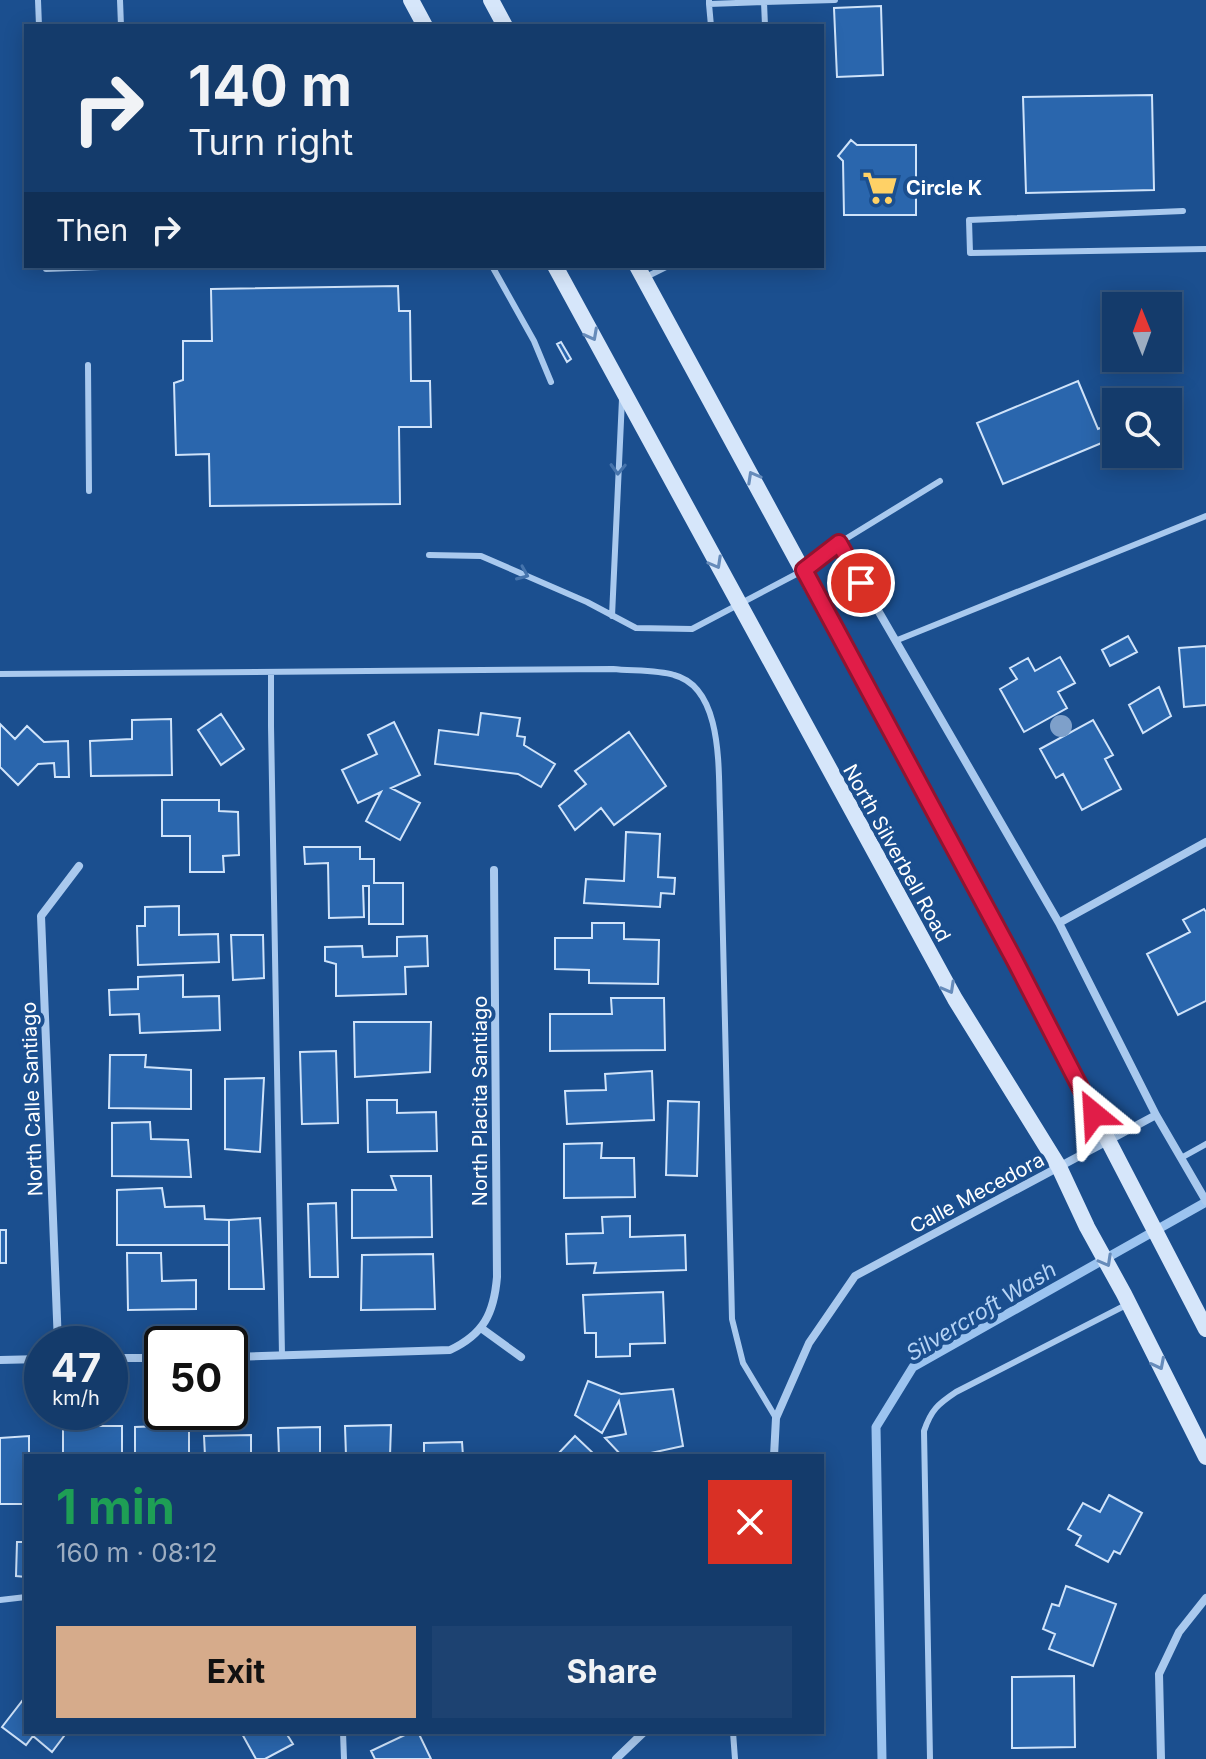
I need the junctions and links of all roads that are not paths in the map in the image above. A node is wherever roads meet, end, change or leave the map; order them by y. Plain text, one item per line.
1 (38, 0) edge
2 (120, 0) edge
3 (411, 0) edge
4 (491, 0) edge
5 (835, 0) edge
6 (709, 2) edge
7 (764, 2) edge
8 (39, 24) edge
9 (121, 24) edge
10 (424, 24) edge
11 (504, 24) edge
12 (711, 24) edge
13 (765, 24) edge
14 (1183, 211) dead end
15 (1206, 249) edge
16 (46, 268) edge
17 (73, 268) edge
18 (493, 268) edge
19 (556, 268) edge
20 (641, 272) edge
21 (88, 365) dead end
22 (551, 382) dead end
23 (622, 391) junction
24 (940, 481) dead end
25 (89, 491) dead end
26 (1206, 516) edge
27 (839, 543) junction
28 (429, 555) dead end
29 (804, 570) junction
30 (739, 605) junction
31 (612, 616) junction
32 (895, 641) junction
33 (271, 673) junction
34 (0, 674) edge
35 (1206, 842) edge
36 (79, 866) dead end
37 (494, 870) dead end
38 (1059, 923) junction
39 (1156, 1115) junction
40 (1107, 1140) junction
41 (1206, 1144) edge
42 (1181, 1158) junction
43 (1059, 1167) junction
44 (1206, 1201) edge
45 (1126, 1299) junction
46 (57, 1326) edge
47 (481, 1328) junction
48 (1206, 1329) edge
49 (282, 1356) junction
50 (248, 1357) edge
51 (521, 1357) dead end
52 (24, 1359) edge
53 (0, 1360) edge
54 (776, 1418) junction
55 (774, 1454) edge
56 (1206, 1457) edge
57 (24, 1597) edge
58 (1206, 1598) edge
59 (0, 1600) edge
60 (343, 1734) edge
61 (642, 1734) edge
62 (733, 1734) edge
63 (344, 1759) edge
64 (616, 1759) edge
65 (735, 1759) edge
66 (930, 1759) edge
67 (1161, 1759) edge

1 - 8 lane
2 - 9 lane
3 - 10 main road
4 - 11 main road
5 - 7 lane
6 - 7 lane
6 - 12 lane
7 - 13 lane
14 - 15 lane
16 - 17 lane
18 - 22 lane
19 -> 23 main road, North Silverbell Road
29 -> 20 main road
21 - 25 lane
23 -> 30 main road, North Silverbell Road
23 -> 31 lane
24 - 27 lane
26 - 32 lane
27 - 29 lane
27 - 32 street
28 -> 31 lane
29 - 30 lane
29 - 40 main road
30 - 31 lane
30 -> 43 main road, North Silverbell Road
32 - 38 street
33 - 34 lane
33 - 49 lane
33 - 54 lane
35 - 38 street
36 - 46 street, North Calle Santiago
37 - 47 street, North Placita Santiago
38 - 39 street
39 - 40 street, Calle Mecedora
39 - 42 street
40 - 43 street, Calle Mecedora
40 - 48 main road
41 - 42 lane
42 - 44 street
43 -> 45 main road, North Silverbell Road
43 - 54 street, Calle Mecedora
45 -> 56 main road, North Silverbell Road
45 - 66 lane
47 - 49 street
47 - 51 street
49 - 50 street
52 - 53 street
54 - 55 street
57 - 59 lane
58 - 67 street
60 - 63 lane
61 - 64 street
62 - 65 lane

